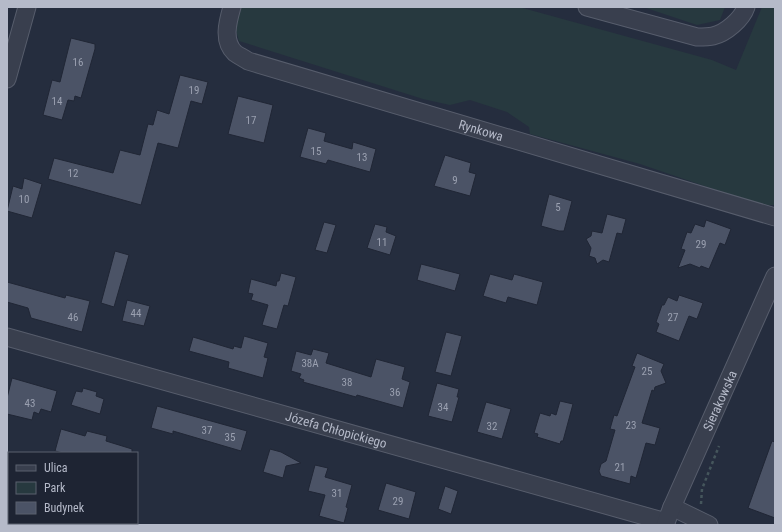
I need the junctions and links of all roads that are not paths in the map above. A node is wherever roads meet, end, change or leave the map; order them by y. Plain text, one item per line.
1 (27, 7) edge
2 (232, 7) edge
3 (587, 7) edge
4 (746, 7) edge
5 (7, 79) edge
6 (775, 217) edge
7 (775, 276) edge
8 (7, 337) edge
9 (667, 518) edge
10 (709, 525) edge

1 - 5 street
2 - 6 street, Rynkowa
3 - 4 street
7 - 9 street, Sierakowska
8 - 9 street, Józefa Chłopickiego
9 - 10 street, Józefa Chłopickiego

